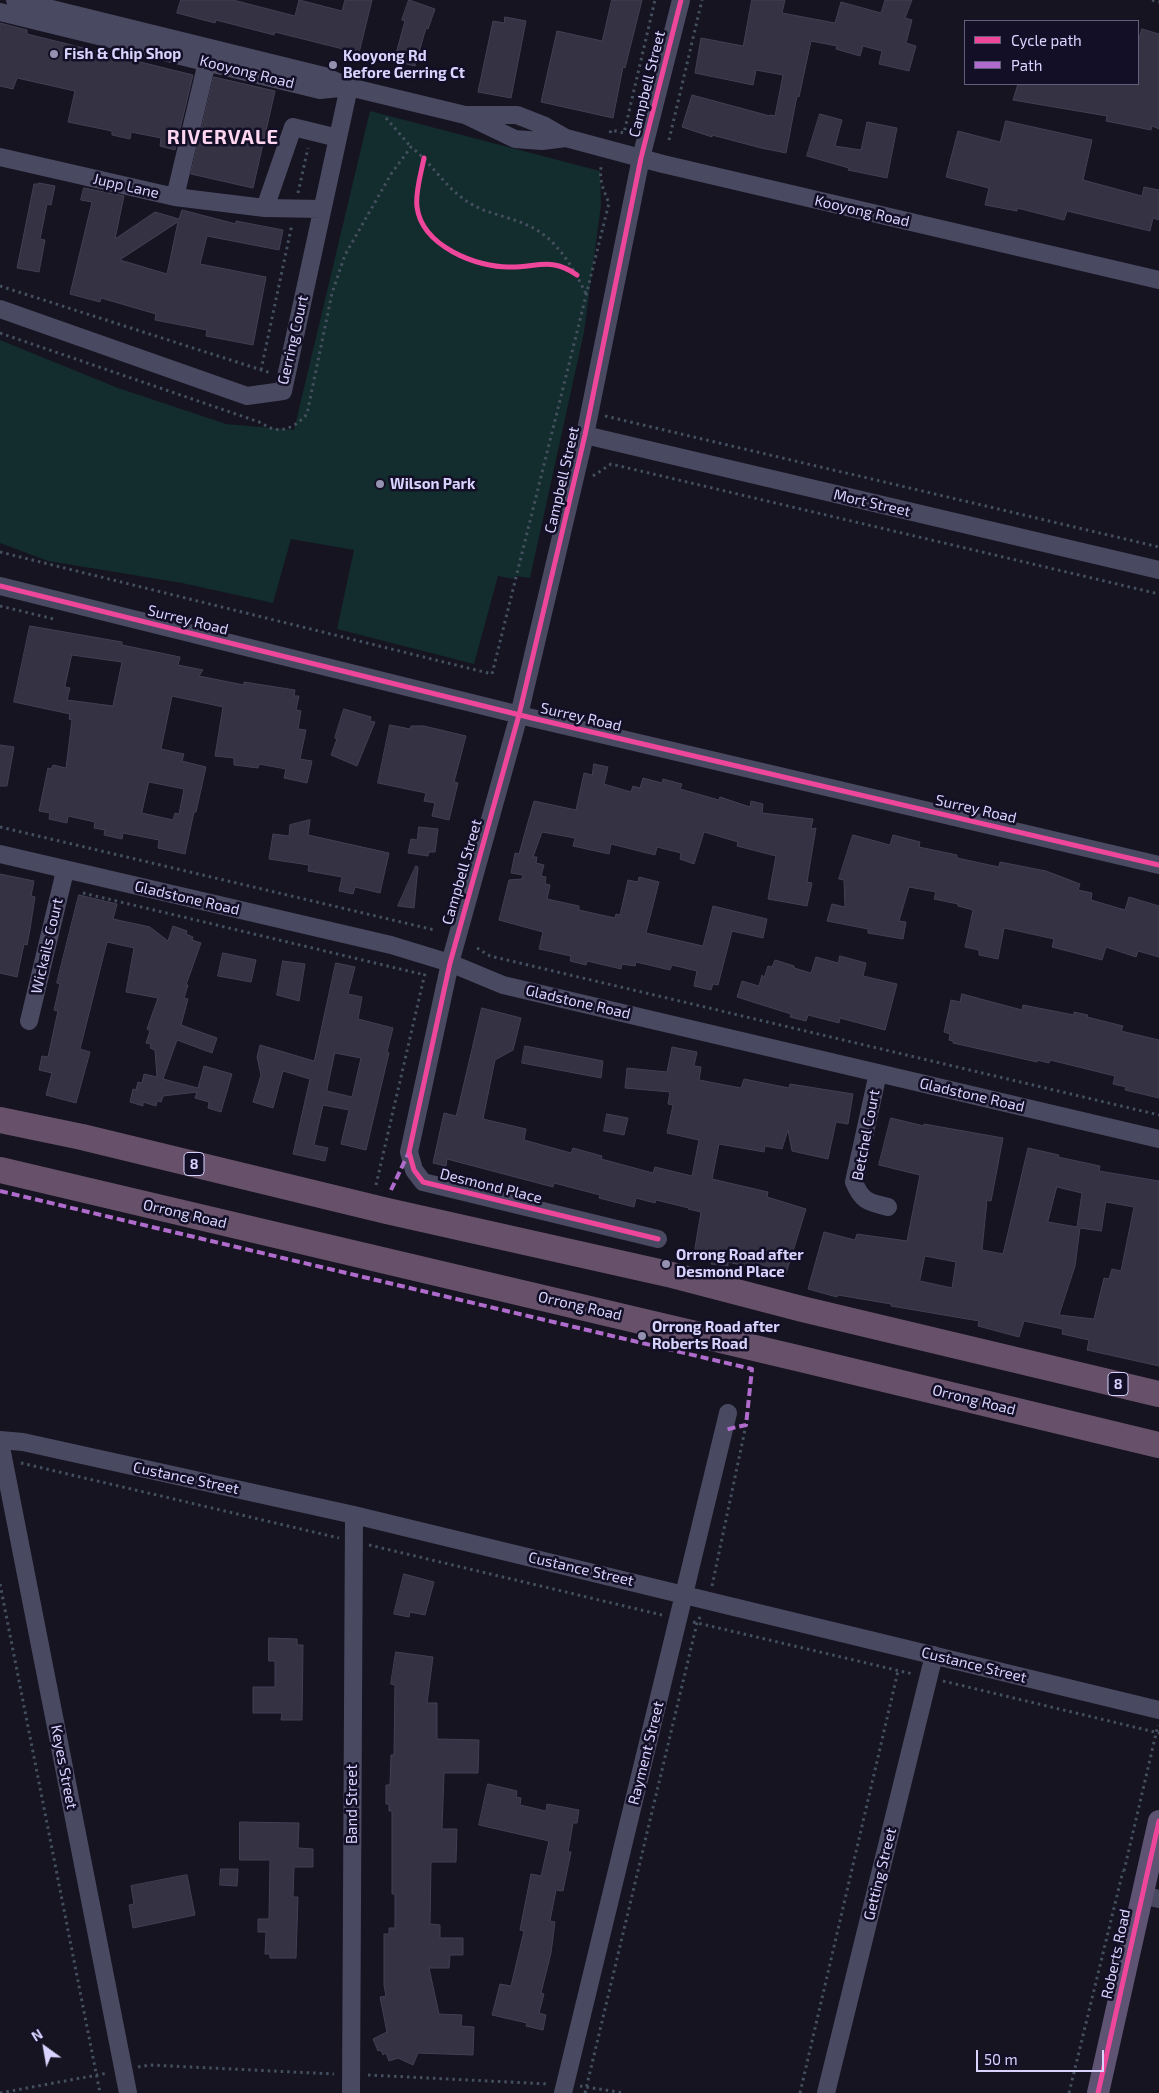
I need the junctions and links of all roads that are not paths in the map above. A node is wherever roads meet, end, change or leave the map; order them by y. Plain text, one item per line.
1 (15, 0) edge
2 (681, 0) edge
3 (0, 12) edge
4 (207, 62) junction
5 (349, 87) junction
6 (338, 138) junction
7 (0, 158) edge
8 (641, 158) junction
9 (175, 197) junction
10 (265, 208) junction
11 (322, 209) junction
12 (1159, 280) edge
13 (0, 309) edge
14 (585, 435) junction
15 (1159, 570) edge
16 (0, 586) edge
17 (519, 715) junction
18 (0, 854) edge
19 (1159, 865) edge
20 (63, 879) junction
21 (450, 963) junction
22 (29, 1021) dead end
23 (878, 1073) junction
24 (0, 1120) edge
25 (1159, 1139) edge
26 (0, 1170) edge
27 (888, 1207) dead end
28 (658, 1239) dead end
29 (1159, 1394) edge
30 (728, 1413) dead end
31 (1159, 1445) edge
32 (1, 1447) edge
33 (354, 1515) junction
34 (684, 1594) junction
35 (934, 1655) junction
36 (1159, 1710) edge
37 (1159, 1820) edge
38 (1150, 1897) edge
39 (564, 2089) edge
40 (128, 2093) edge
41 (351, 2093) edge
42 (826, 2093) edge
43 (1098, 2093) edge

1 - 5 street, Kooyong Road
2 - 8 street, Campbell Street
3 - 4 street, Kooyong Road
4 - 5 street, Kooyong Road
4 - 9 street, Jupp Lane
5 - 6 street, Gerring Court
5 - 8 street, Kooyong Road
6 - 10 street
6 - 11 street, Gerring Court
7 - 9 street, Jupp Lane
8 - 12 street, Kooyong Road
8 - 14 street, Campbell Street
9 - 10 street
10 - 11 street
11 - 13 street, Gerring Court
14 - 15 street, Mort Street
14 - 17 street, Campbell Street
16 - 17 street, Surrey Road
17 - 19 street, Surrey Road
17 - 21 street, Campbell Street
18 - 20 street, Gladstone Road
20 - 21 street, Gladstone Road
20 - 22 street, Wickails Court
21 - 23 street, Gladstone Road
21 - 28 street, Desmond Place
23 - 25 street, Gladstone Road
23 - 27 street, Betchel Court
24 - 29 highway, 8
26 - 31 highway, Orrong Road
30 - 34 street, Rayment Street
32 - 33 street, Custance Street
32 - 40 street, Keyes Street
33 - 34 street, Custance Street
33 - 41 street, Band Street
34 - 35 street, Custance Street
34 - 39 street, Rayment Street
35 - 36 street, Custance Street
35 - 42 street, Getting Street
37 - 38 main road, Roberts Road
38 - 43 main road, Roberts Road

